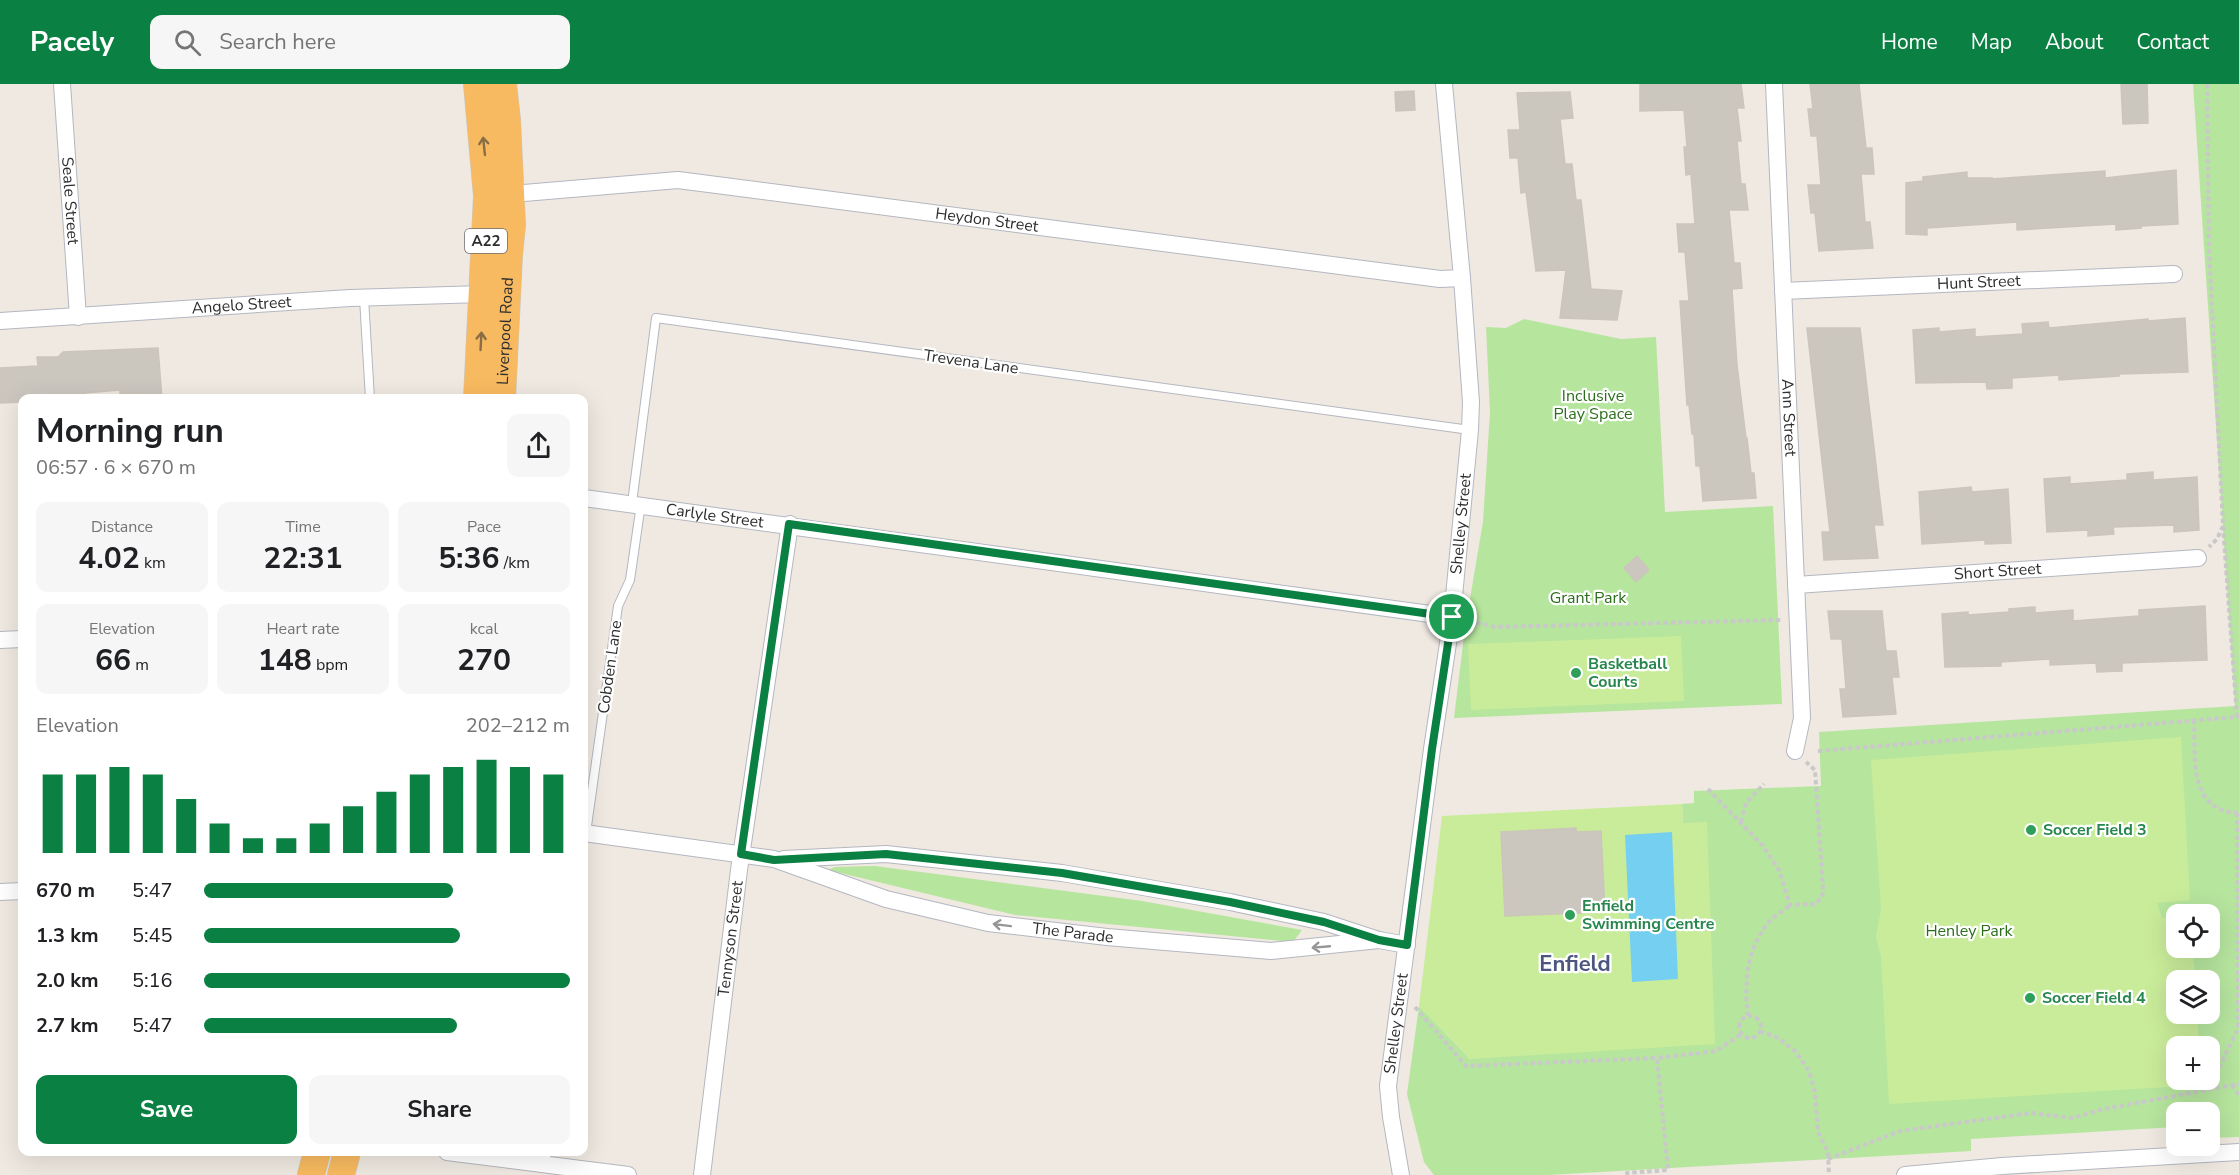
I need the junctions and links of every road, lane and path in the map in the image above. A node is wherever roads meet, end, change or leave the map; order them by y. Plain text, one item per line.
1 (62, 84) edge
2 (477, 84) edge
3 (503, 84) edge
4 (1444, 84) edge
5 (1774, 84) edge
6 (2207, 84) edge
7 (512, 194) junction
8 (2175, 274) dead end
9 (1462, 278) junction
10 (1783, 291) junction
11 (483, 294) junction
12 (364, 298) junction
13 (78, 317) junction
14 (0, 321) edge
15 (370, 394) edge
16 (477, 394) edge
17 (502, 394) edge
18 (1470, 430) junction
19 (588, 498) edge
20 (636, 504) junction
21 (789, 524) junction
22 (2223, 526) junction
23 (2198, 558) joint
24 (1796, 585) junction
25 (1457, 618) junction
26 (1781, 620) dead end
27 (18, 639) edge
28 (0, 640) edge
29 (2238, 718) edge
30 (2194, 720) junction
31 (1795, 751) dead end
32 (1818, 751) dead end
33 (1815, 770) dead end
34 (1764, 784) dead end
35 (1708, 789) dead end
36 (588, 812) edge
37 (2238, 812) edge
38 (1741, 823) junction
39 (588, 833) edge
40 (741, 854) junction
41 (774, 860) junction
42 (18, 891) edge
43 (0, 892) edge
44 (1790, 905) junction
45 (1379, 940) junction
46 (1407, 945) junction
47 (1400, 1000) junction
48 (1748, 1016) junction
49 (2239, 1021) edge
50 (1760, 1031) junction
51 (1742, 1034) junction
52 (1657, 1058) junction
53 (2220, 1066) edge
54 (2239, 1084) edge
55 (2232, 1085) junction
56 (2220, 1087) edge
57 (2199, 1090) edge
58 (2239, 1095) edge
59 (2239, 1152) edge
60 (316, 1156) edge
61 (346, 1156) edge
62 (513, 1156) edge
63 (546, 1158) edge
64 (1828, 1159) junction
65 (310, 1175) edge
66 (341, 1175) edge
67 (628, 1175) edge
68 (702, 1175) edge
69 (1401, 1175) edge
70 (1628, 1175) edge
71 (1829, 1175) edge
72 (1905, 1175) edge

1 - 13 street, Seale Street
11 -> 2 highway, Liverpool Road / A22
3 - 7 highway, Liverpool Road / A22
4 - 9 street, Shelley Street
5 - 10 street, Ann Street
6 - 22 path
7 - 9 street, Heydon Street
7 - 17 highway, Liverpool Road / A22
8 - 10 street, Hunt Street
9 - 18 street, Shelley Street
10 - 24 street, Ann Street
11 - 12 street, Angelo Street
16 -> 11 highway, Liverpool Road / A22
12 - 13 street, Angelo Street
12 - 15 lane
13 - 14 street, Angelo Street
18 - 20 lane, Trevena Lane
18 - 25 street, Shelley Street
19 - 20 street, Carlyle Street
20 - 21 street, Carlyle Street
20 - 36 lane, Cobden Lane
21 - 25 street, Carlyle Street
21 - 40 street, Tennyson Street
22 - 23 path
22 - 29 path
23 - 24 street, Short Street
24 - 31 street, Ann Street
25 - 26 path
25 - 46 street, Shelley Street
27 - 28 street
29 - 30 path
30 - 32 path
30 - 37 path
33 - 44 path
34 - 38 path
35 - 38 path
37 - 49 path
38 - 44 path
39 - 40 street, The Parade
40 - 41 street, The Parade
40 - 68 street, Tennyson Street
41 - 45 street, The Parade
45 -> 41 street, The Parade
42 - 43 street
44 - 48 path
45 - 46 street, The Parade
46 - 47 street, Shelley Street
47 - 52 path
47 - 69 street, Shelley Street
48 - 50 path
48 - 51 path
49 - 53 path
50 - 51 path
50 - 64 path
51 - 52 path
52 - 70 path
54 - 55 path
55 - 56 path
55 - 58 path
57 - 64 path
59 - 72 street
60 - 65 highway
61 - 66 highway
62 - 63 street
63 - 67 street
64 - 71 path

